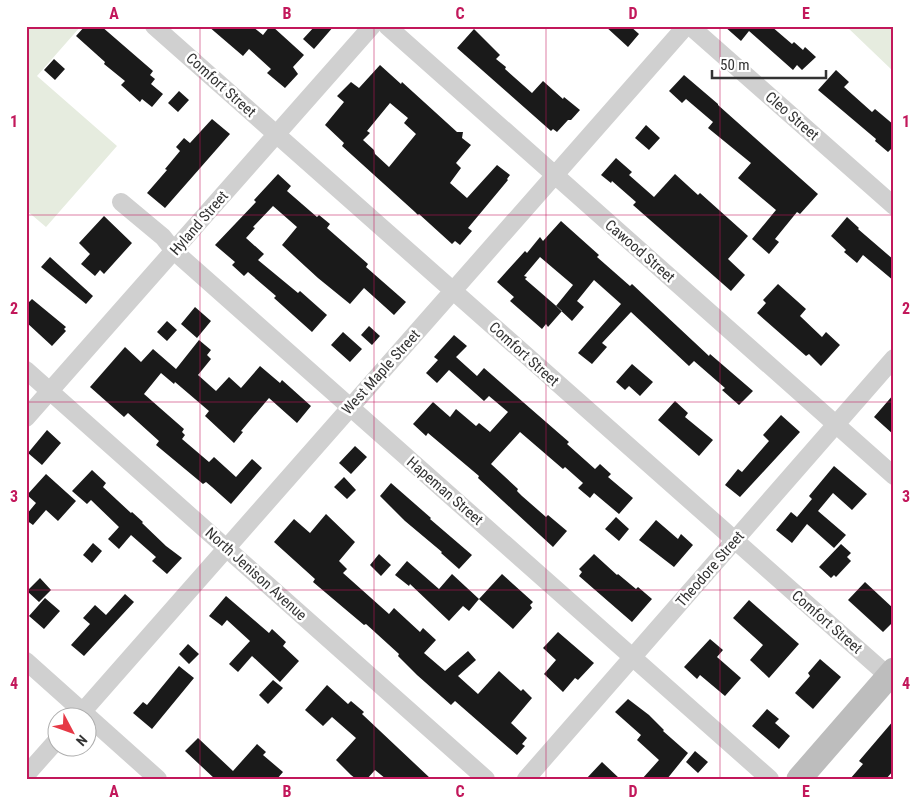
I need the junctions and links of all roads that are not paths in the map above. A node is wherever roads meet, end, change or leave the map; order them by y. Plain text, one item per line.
1 (154, 26) edge
2 (372, 26) edge
3 (387, 26) edge
4 (686, 26) edge
5 (690, 26) edge
6 (277, 134) junction
7 (554, 176) junction
8 (121, 202) dead end
9 (894, 206) edge
10 (174, 251) junction
11 (453, 290) junction
12 (894, 358) edge
13 (26, 370) edge
14 (50, 391) junction
15 (350, 407) junction
16 (26, 418) edge
17 (836, 424) junction
18 (894, 476) edge
19 (734, 541) junction
20 (226, 548) junction
21 (633, 656) junction
22 (26, 661) edge
23 (892, 676) edge
24 (74, 708) edge
25 (85, 708) edge
26 (98, 729) edge
27 (48, 750) edge
28 (26, 775) edge
29 (158, 779) edge
30 (486, 779) edge
31 (526, 779) edge
32 (770, 779) edge
33 (799, 779) edge

1 - 6 street, Comfort Street
2 - 6 street, Hyland Street
3 - 7 street, Cawood Street
4 - 7 street, West Maple Street
5 - 9 street, Cleo Street
6 - 10 street, Hyland Street
6 - 11 street, Comfort Street
7 - 11 street, West Maple Street
7 - 17 street, Cawood Street
8 - 10 street, Hapeman Street
10 - 14 street, Hyland Street
10 - 15 street, Hapeman Street
11 - 15 street, West Maple Street
11 - 19 street, Comfort Street
12 - 17 street, Theodore Street
13 - 14 street, North Jenison Avenue
14 - 16 street, Hyland Street
14 - 20 street, North Jenison Avenue
15 - 20 street, West Maple Street
15 - 21 street, Hapeman Street
17 - 18 street, Cawood Street
17 - 19 street, Theodore Street
19 - 21 street, Theodore Street
19 - 23 street, Comfort Street
20 - 25 street, West Maple Street
20 - 30 street, North Jenison Avenue
21 - 31 street, Theodore Street
21 - 32 street, Hapeman Street
22 - 24 street
23 - 33 street
26 - 29 street
27 - 28 street

